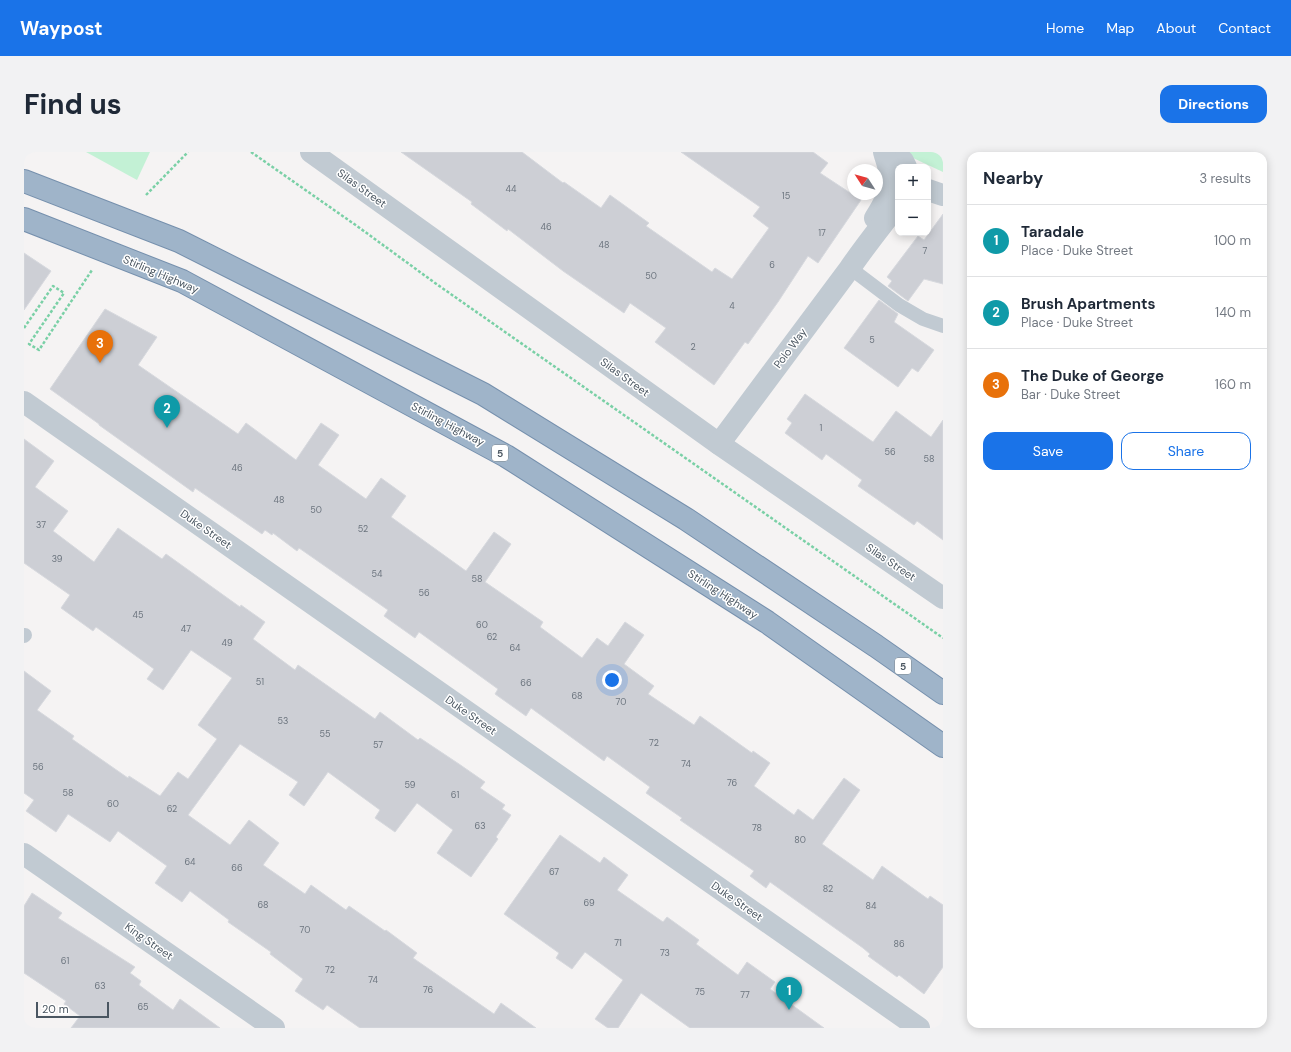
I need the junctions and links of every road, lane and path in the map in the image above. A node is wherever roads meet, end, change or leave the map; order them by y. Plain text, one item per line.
1 (188, 152) edge
2 (251, 152) edge
3 (311, 152) edge
4 (884, 152) edge
5 (894, 152) edge
6 (904, 164) edge
7 (24, 181) edge
8 (931, 191) edge
9 (146, 195) dead end
10 (943, 195) edge
11 (894, 197) edge
12 (24, 219) edge
13 (855, 260) junction
14 (92, 270) dead end
15 (943, 326) edge
16 (24, 328) edge
17 (24, 402) edge
18 (719, 444) junction
19 (943, 598) edge
20 (943, 638) edge
21 (876, 646) junction
22 (943, 678) edge
23 (943, 693) edge
24 (943, 746) edge
25 (24, 854) edge
26 (274, 1028) edge
27 (919, 1028) edge

1 - 9 path
2 - 20 path
3 - 18 street, Silas Street
4 - 11 street
5 - 6 street
7 - 21 highway, 5
8 - 10 street
11 - 13 street, Polo Way
12 - 24 highway, Stirling Highway / 5
13 - 15 lane
13 - 18 street, Polo Way
14 - 16 path
17 - 27 street, Duke Street
18 - 19 street, Silas Street
21 - 22 highway
21 - 23 highway, 5
25 - 26 street, King Street

